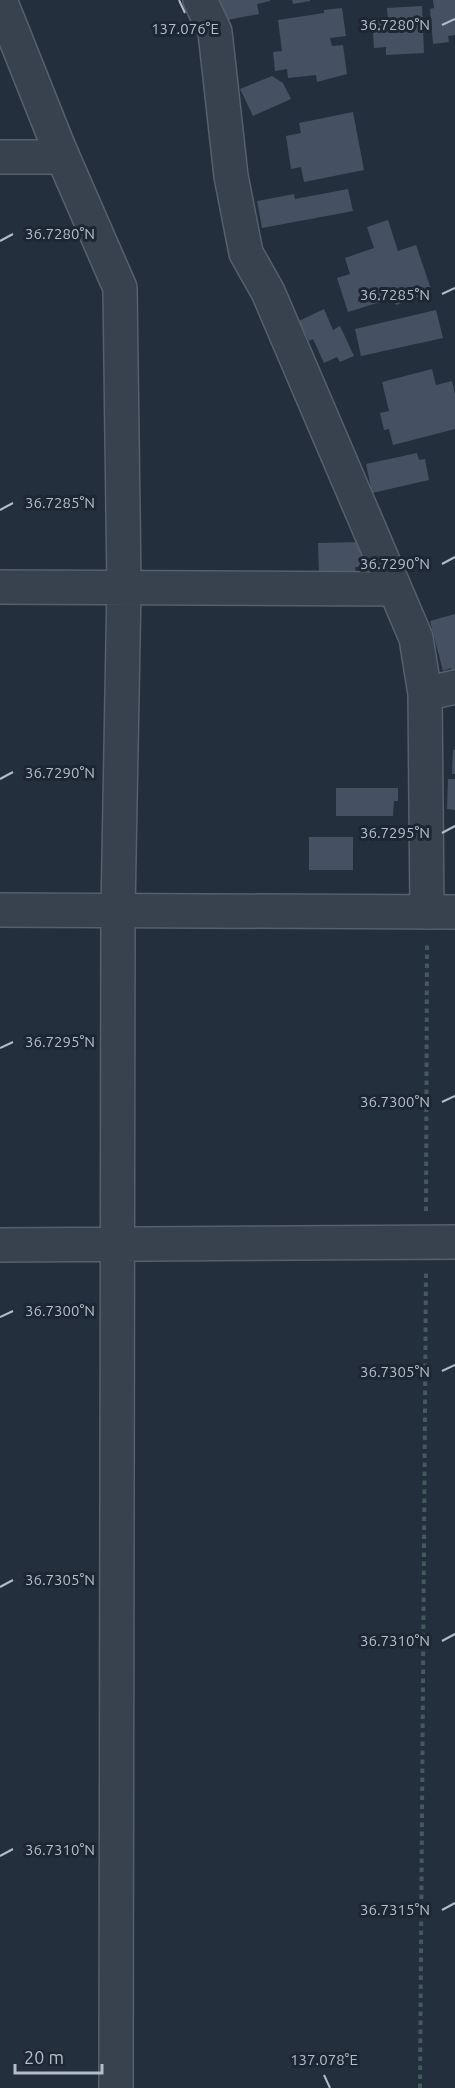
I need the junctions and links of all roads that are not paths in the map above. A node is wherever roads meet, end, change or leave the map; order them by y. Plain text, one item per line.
1 (0, 0) edge
2 (200, 0) edge
3 (0, 157) edge
4 (63, 157) junction
5 (124, 586) junction
6 (0, 587) edge
7 (395, 589) junction
8 (440, 691) edge
9 (0, 910) edge
10 (118, 911) junction
11 (441, 912) edge
12 (440, 1242) edge
13 (0, 1245) edge
14 (118, 1245) junction
15 (116, 2088) edge

1 - 4 street
2 - 7 street
3 - 4 street
4 - 5 street
5 - 6 street
5 - 7 street
5 - 10 street
7 - 8 street
8 - 11 street
9 - 10 street
10 - 11 street
10 - 14 street
12 - 14 street
13 - 14 street
14 - 15 street

